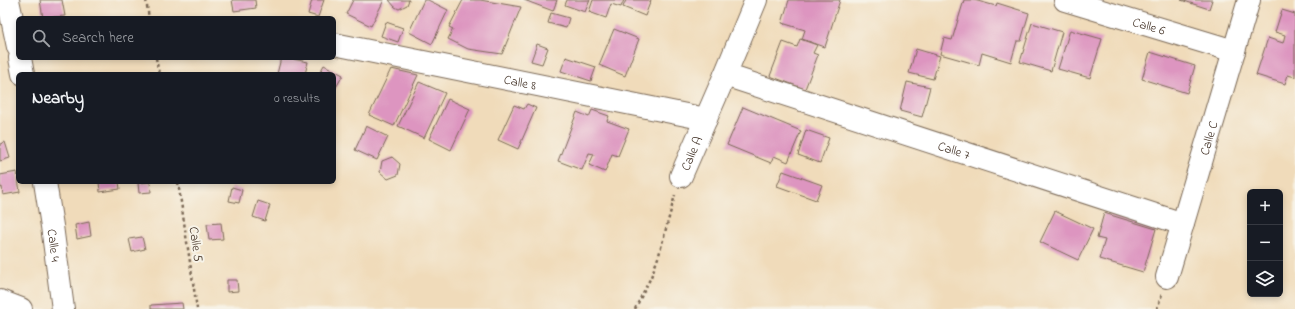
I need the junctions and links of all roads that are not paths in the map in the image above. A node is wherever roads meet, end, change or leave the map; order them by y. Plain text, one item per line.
1 (8, 0) edge
2 (756, 0) edge
3 (1065, 0) edge
4 (1249, 0) edge
5 (16, 38) edge
6 (336, 44) edge
7 (1234, 51) junction
8 (20, 60) edge
9 (23, 72) edge
10 (725, 75) junction
11 (706, 119) junction
12 (681, 176) road end
13 (45, 184) edge
14 (1183, 224) junction
15 (1167, 277) dead end
16 (0, 301) edge
17 (21, 309) edge
18 (63, 309) edge

1 - 5 street
2 - 10 street, Calle A
3 - 7 street, Calle 6
4 - 7 street, Calle C
6 - 11 street, Calle 8
7 - 14 street, Calle C
8 - 9 street
10 - 11 street, Calle A
10 - 14 street, Calle 7
11 - 12 street, Calle A
13 - 18 street, Calle 4
14 - 15 street, Calle C
16 - 17 street

